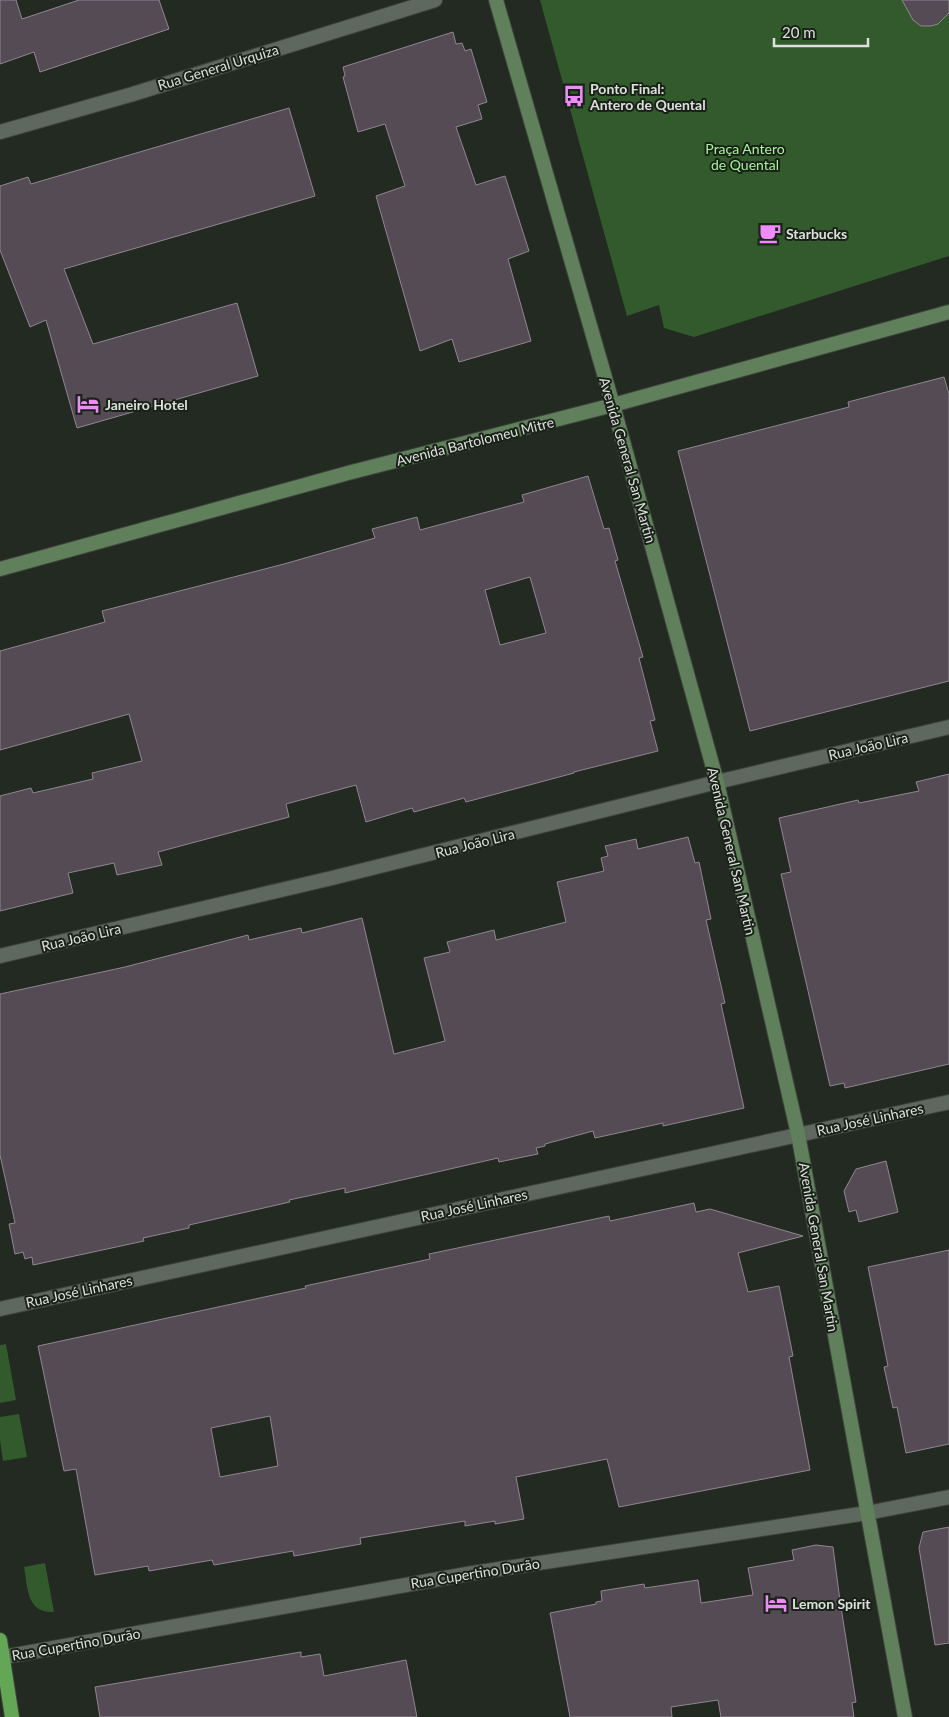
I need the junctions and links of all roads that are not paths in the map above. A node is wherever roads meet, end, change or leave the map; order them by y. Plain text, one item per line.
1 (435, 0) edge
2 (496, 0) edge
3 (0, 132) edge
4 (949, 312) edge
5 (613, 405) junction
6 (0, 569) edge
7 (949, 727) edge
8 (717, 782) junction
9 (0, 956) edge
10 (949, 1102) edge
11 (798, 1134) junction
12 (0, 1309) edge
13 (949, 1497) edge
14 (867, 1513) junction
15 (0, 1640) edge
16 (3, 1657) junction
17 (12, 1717) edge
18 (905, 1717) edge

1 - 3 street, Rua General Urquiza
2 - 5 main road, Avenida General San Martin
4 - 5 main road, Avenida Bartolomeu Mitre
5 - 6 main road, Avenida Bartolomeu Mitre
5 - 8 main road, Avenida General San Martin
7 - 8 street, Rua João Lira
8 - 9 street, Rua João Lira
8 - 11 main road, Avenida General San Martin
10 - 11 street, Rua José Linhares
11 - 12 street, Rua José Linhares
11 - 14 main road, Avenida General San Martin
13 - 14 street, Rua Cupertino Durão
14 - 16 street, Rua Cupertino Durão
14 - 18 main road, Avenida General San Martin
15 - 16 highway
16 - 17 highway

